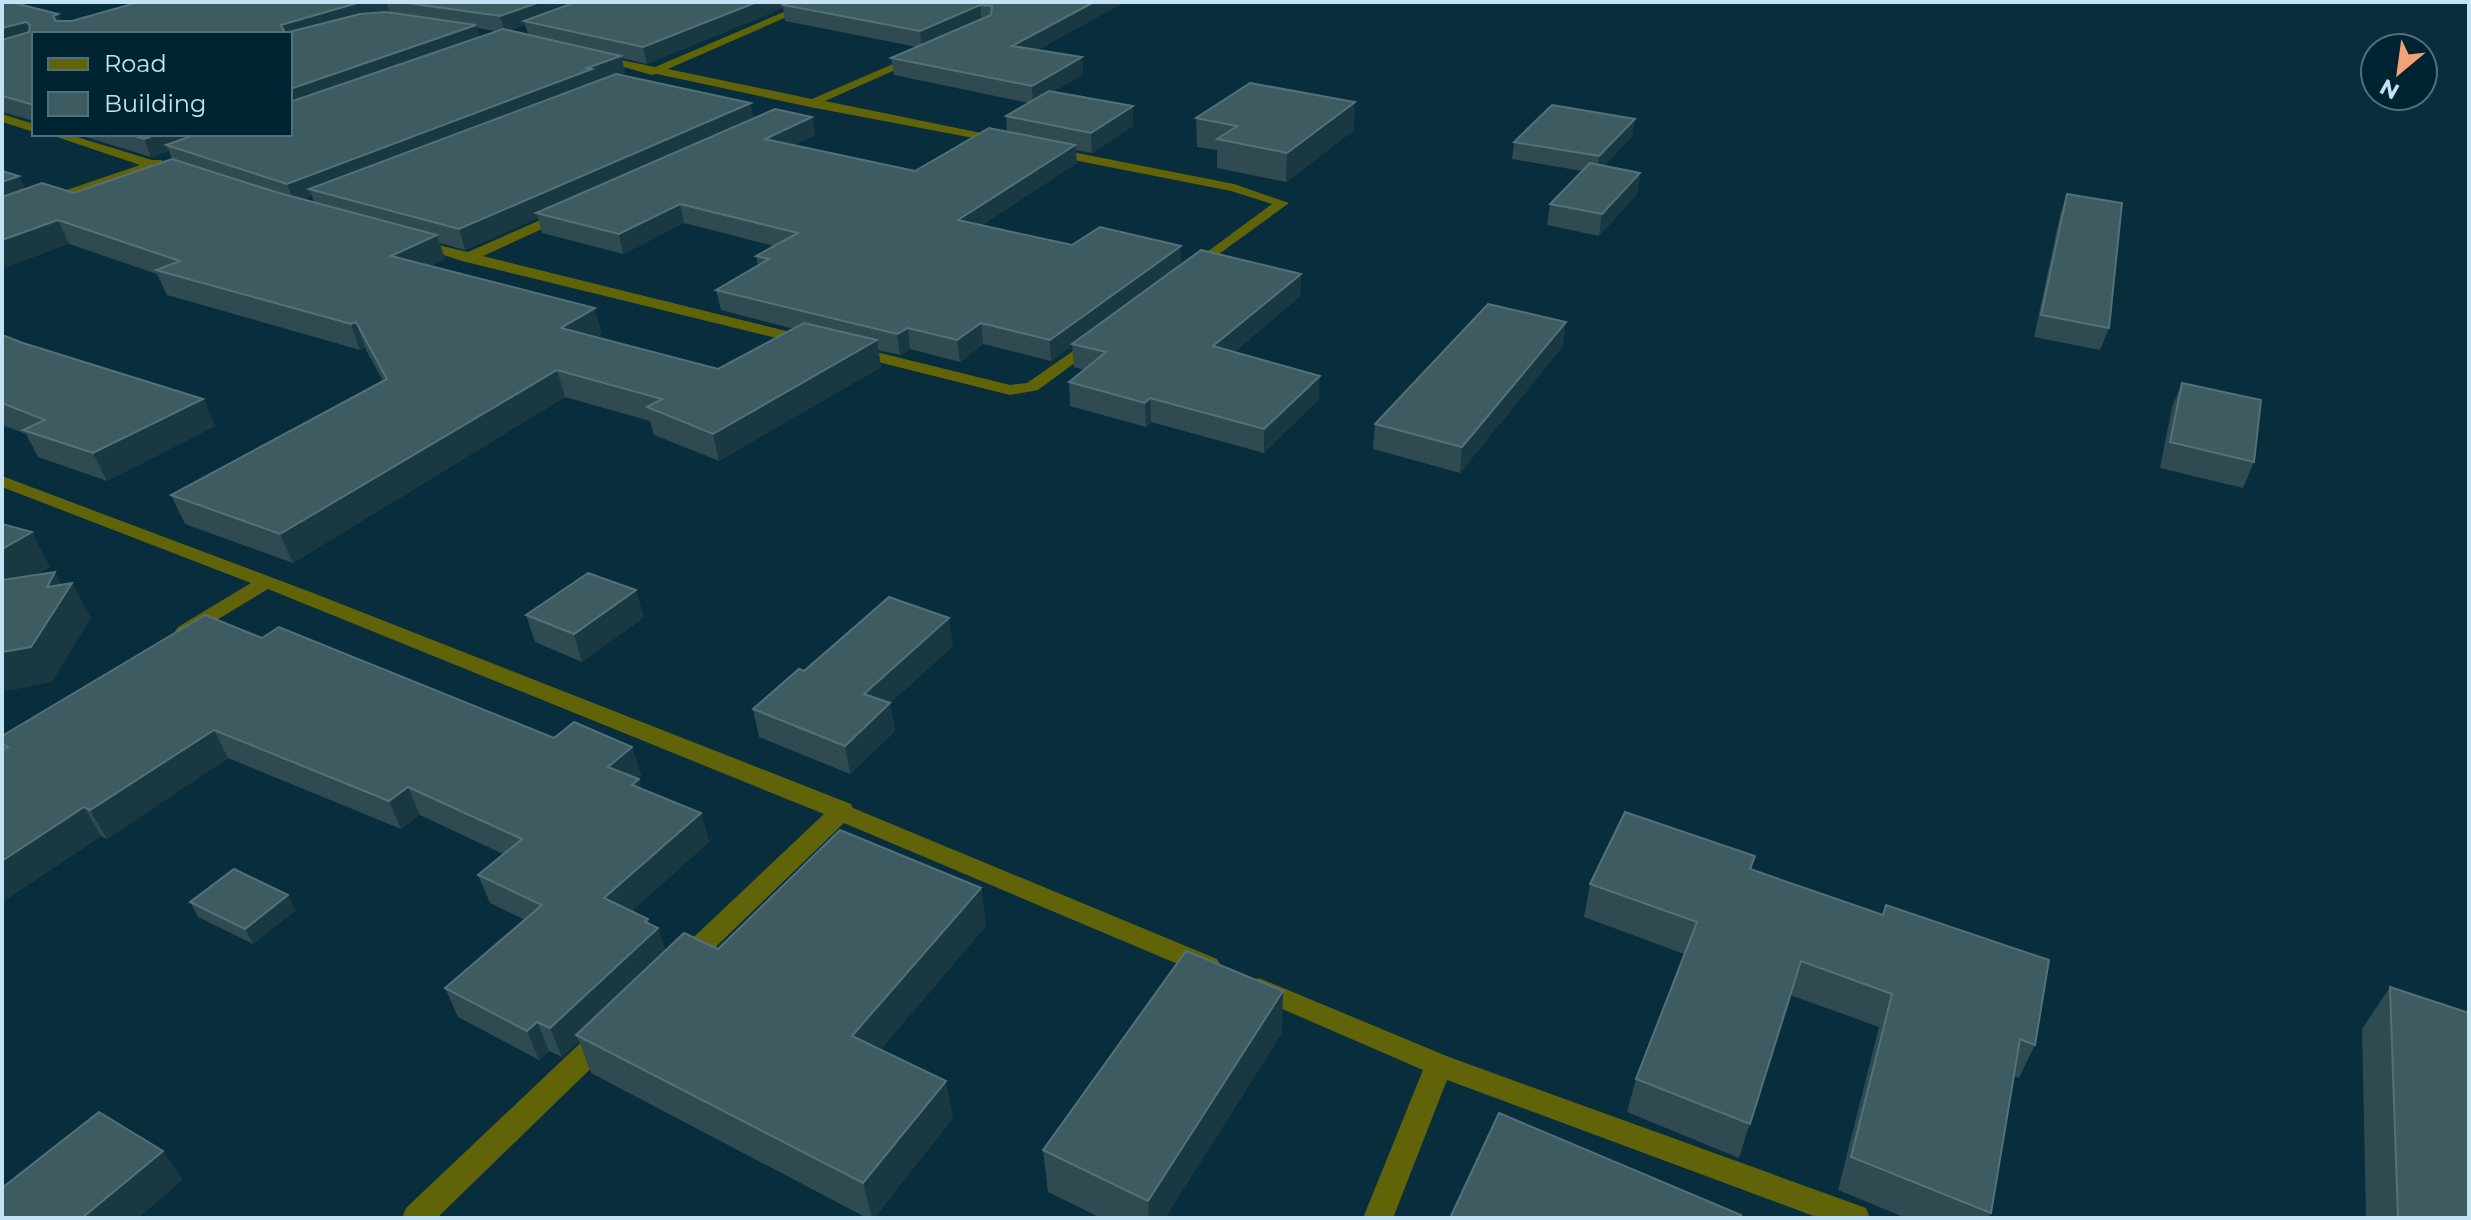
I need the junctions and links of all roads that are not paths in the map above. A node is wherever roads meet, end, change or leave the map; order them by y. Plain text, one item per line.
1 (816, 2) edge
2 (932, 50) edge
3 (582, 55) edge
4 (652, 72) junction
5 (638, 78) edge
6 (810, 103) junction
7 (796, 110) edge
8 (2, 118) edge
9 (30, 125) edge
10 (2, 131) edge
11 (62, 136) edge
12 (1014, 144) edge
13 (1030, 147) edge
14 (162, 162) junction
15 (197, 178) edge
16 (581, 206) edge
17 (2, 217) edge
18 (409, 242) edge
19 (467, 258) junction
20 (1182, 276) edge
21 (1107, 332) edge
22 (830, 346) edge
23 (845, 350) edge
24 (2, 481) edge
25 (264, 583) junction
26 (172, 639) edge
27 (843, 810) junction
28 (670, 975) edge
29 (624, 1020) edge
30 (1439, 1065) junction
31 (417, 1218) edge
32 (1378, 1218) edge
33 (1855, 1218) edge

1 - 4 street
2 - 6 street
3 - 4 street
4 - 5 street
4 - 6 street
6 - 7 street
6 - 12 street
8 - 9 street
9 - 10 street
11 - 14 street
13 - 20 street
14 - 15 street
14 - 17 street
16 - 19 street
18 - 19 street
19 - 22 street
21 - 23 street
24 - 25 street
25 - 26 street
25 - 27 street
27 - 28 street
27 - 30 street
29 - 31 street
30 - 32 street
30 - 33 street

